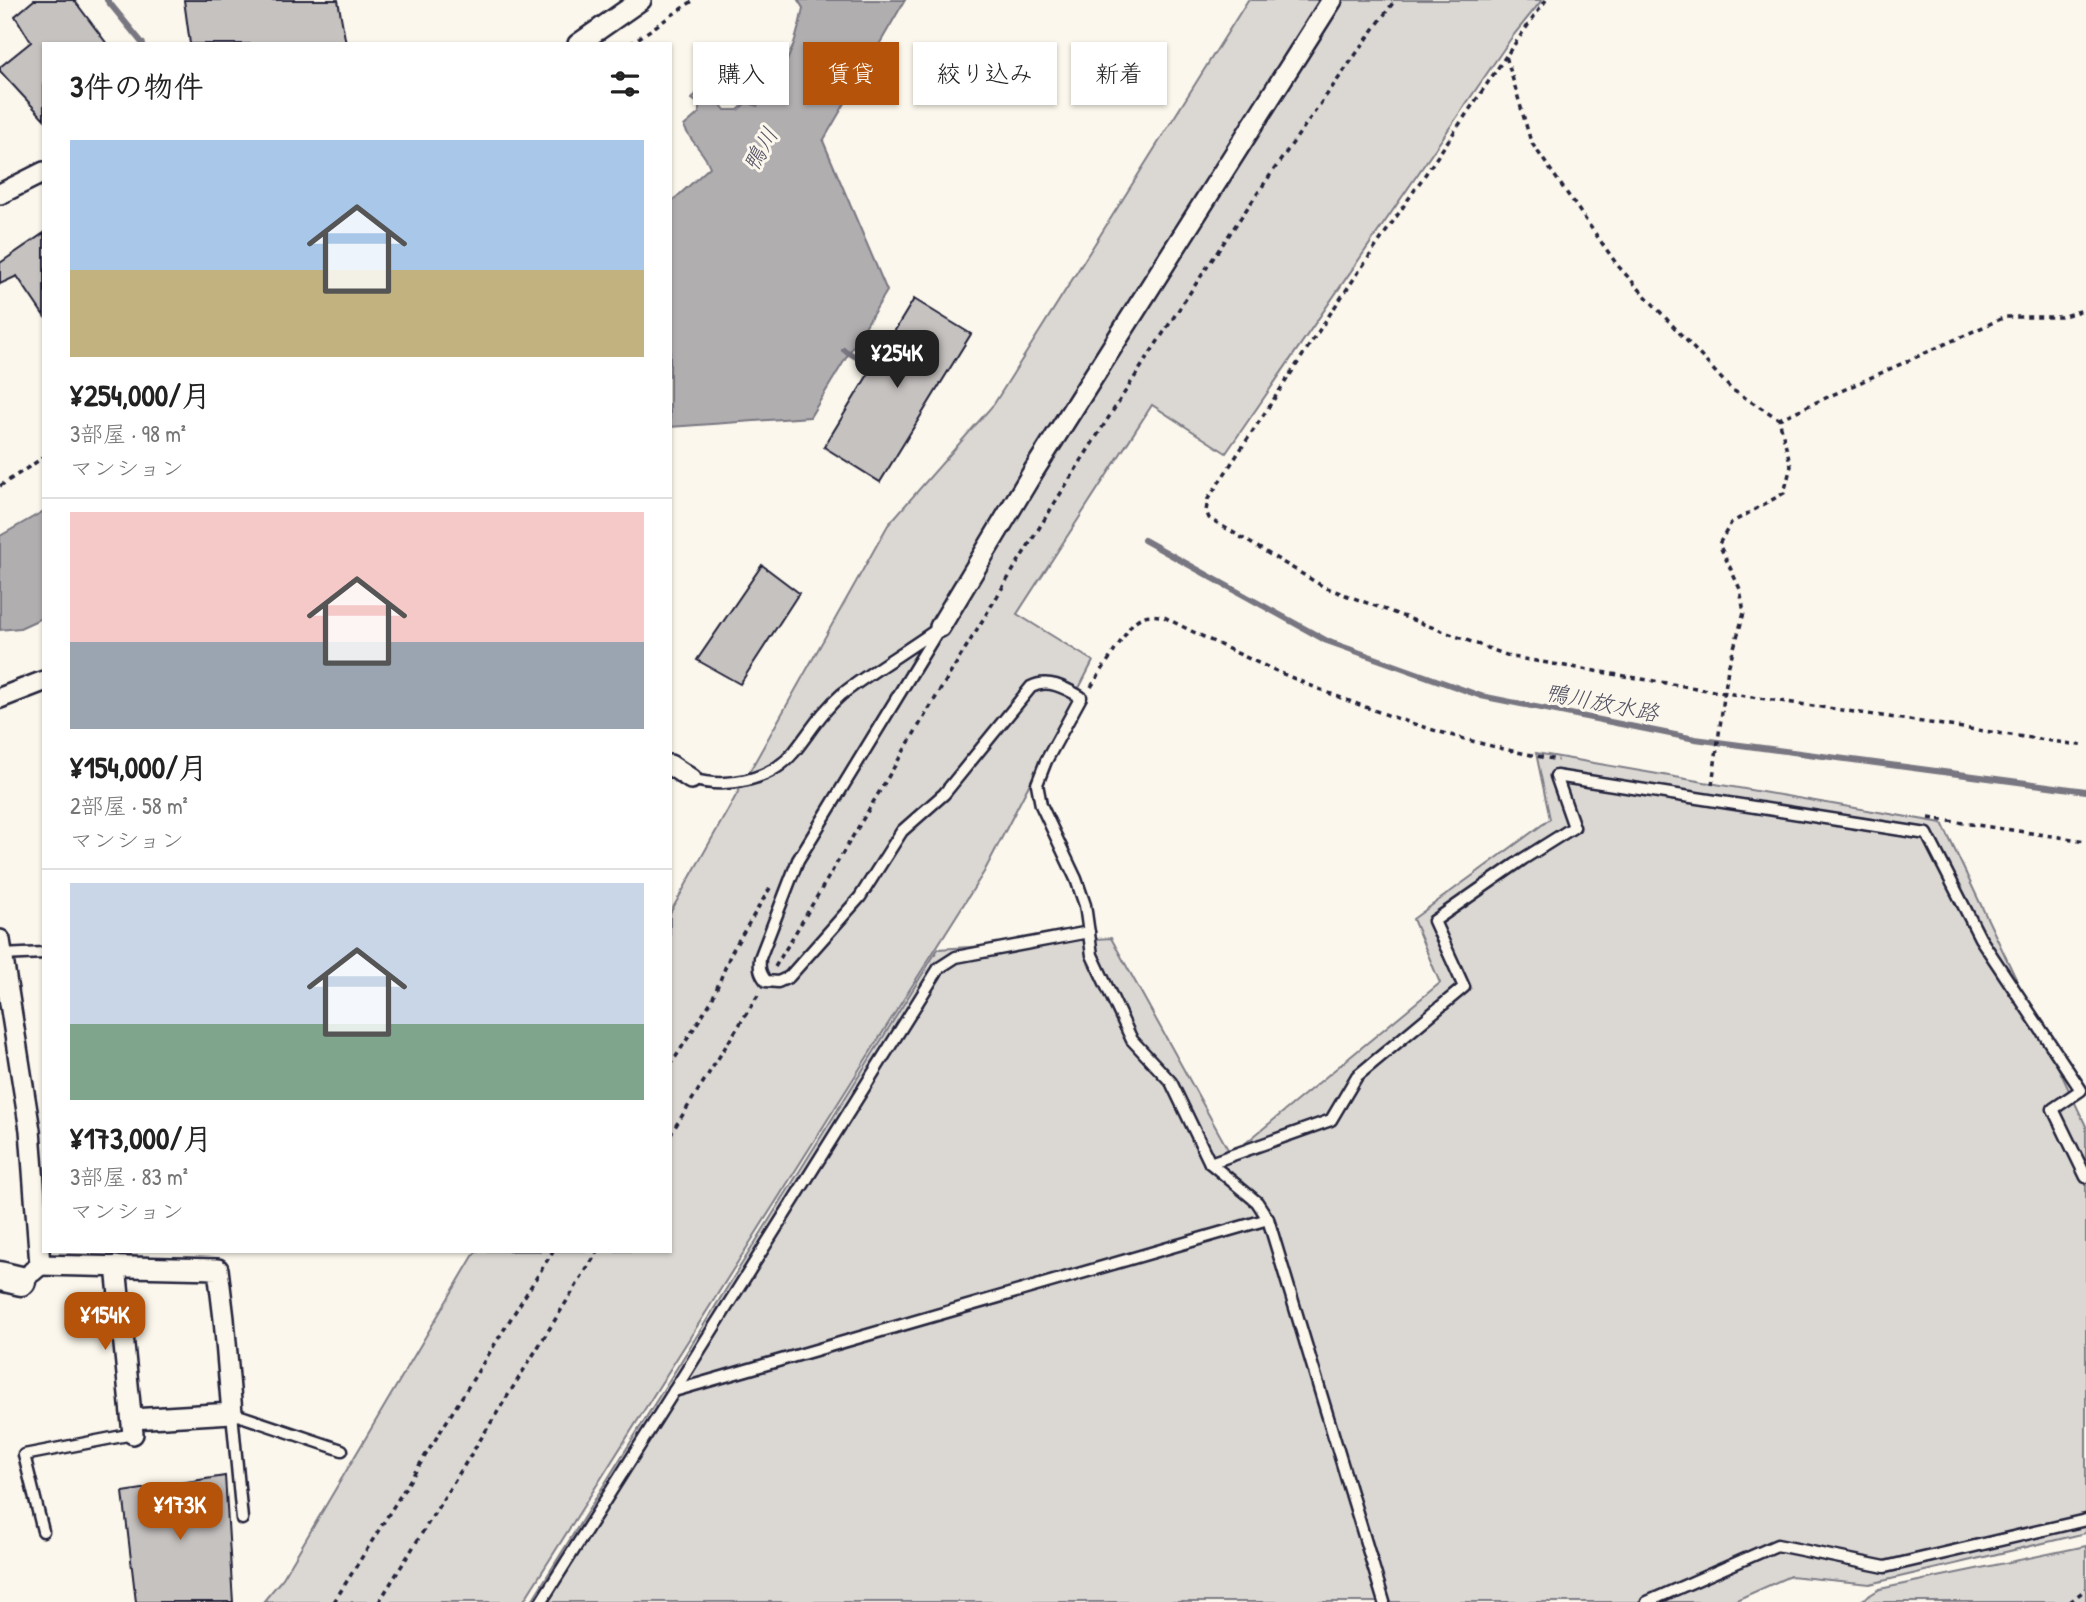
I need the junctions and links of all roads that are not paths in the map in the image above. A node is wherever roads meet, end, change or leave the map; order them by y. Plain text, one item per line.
1 (641, 0) edge
2 (1332, 0) edge
3 (581, 42) edge
4 (42, 173) edge
5 (0, 194) edge
6 (940, 627) junction
7 (42, 682) edge
8 (0, 698) edge
9 (672, 766) edge
10 (691, 779) joint
11 (1089, 932) junction
12 (1, 948) edge
13 (42, 953) edge
14 (1210, 1163) junction
15 (2086, 1177) edge
16 (1268, 1219) junction
17 (116, 1266) junction
18 (20, 1274) edge
19 (674, 1391) junction
20 (232, 1413) junction
21 (132, 1426) junction
22 (342, 1450) dead end
23 (242, 1519) dead end
24 (2086, 1520) edge
25 (43, 1531) dead end
26 (541, 1602) edge
27 (1384, 1602) edge
28 (1647, 1602) edge

1 - 3 street
2 - 6 street
4 - 5 street
6 - 10 lane
6 - 11 lane
7 - 8 street
9 - 10 street
11 - 14 lane
11 - 19 lane
12 - 13 lane
12 - 18 street
14 - 15 lane
14 - 16 lane
16 - 19 lane
16 - 27 lane
17 - 18 street
17 - 20 street
17 - 21 street
19 - 26 lane
20 - 21 street
20 - 22 lane
20 - 23 lane
21 - 25 lane
24 - 28 lane

